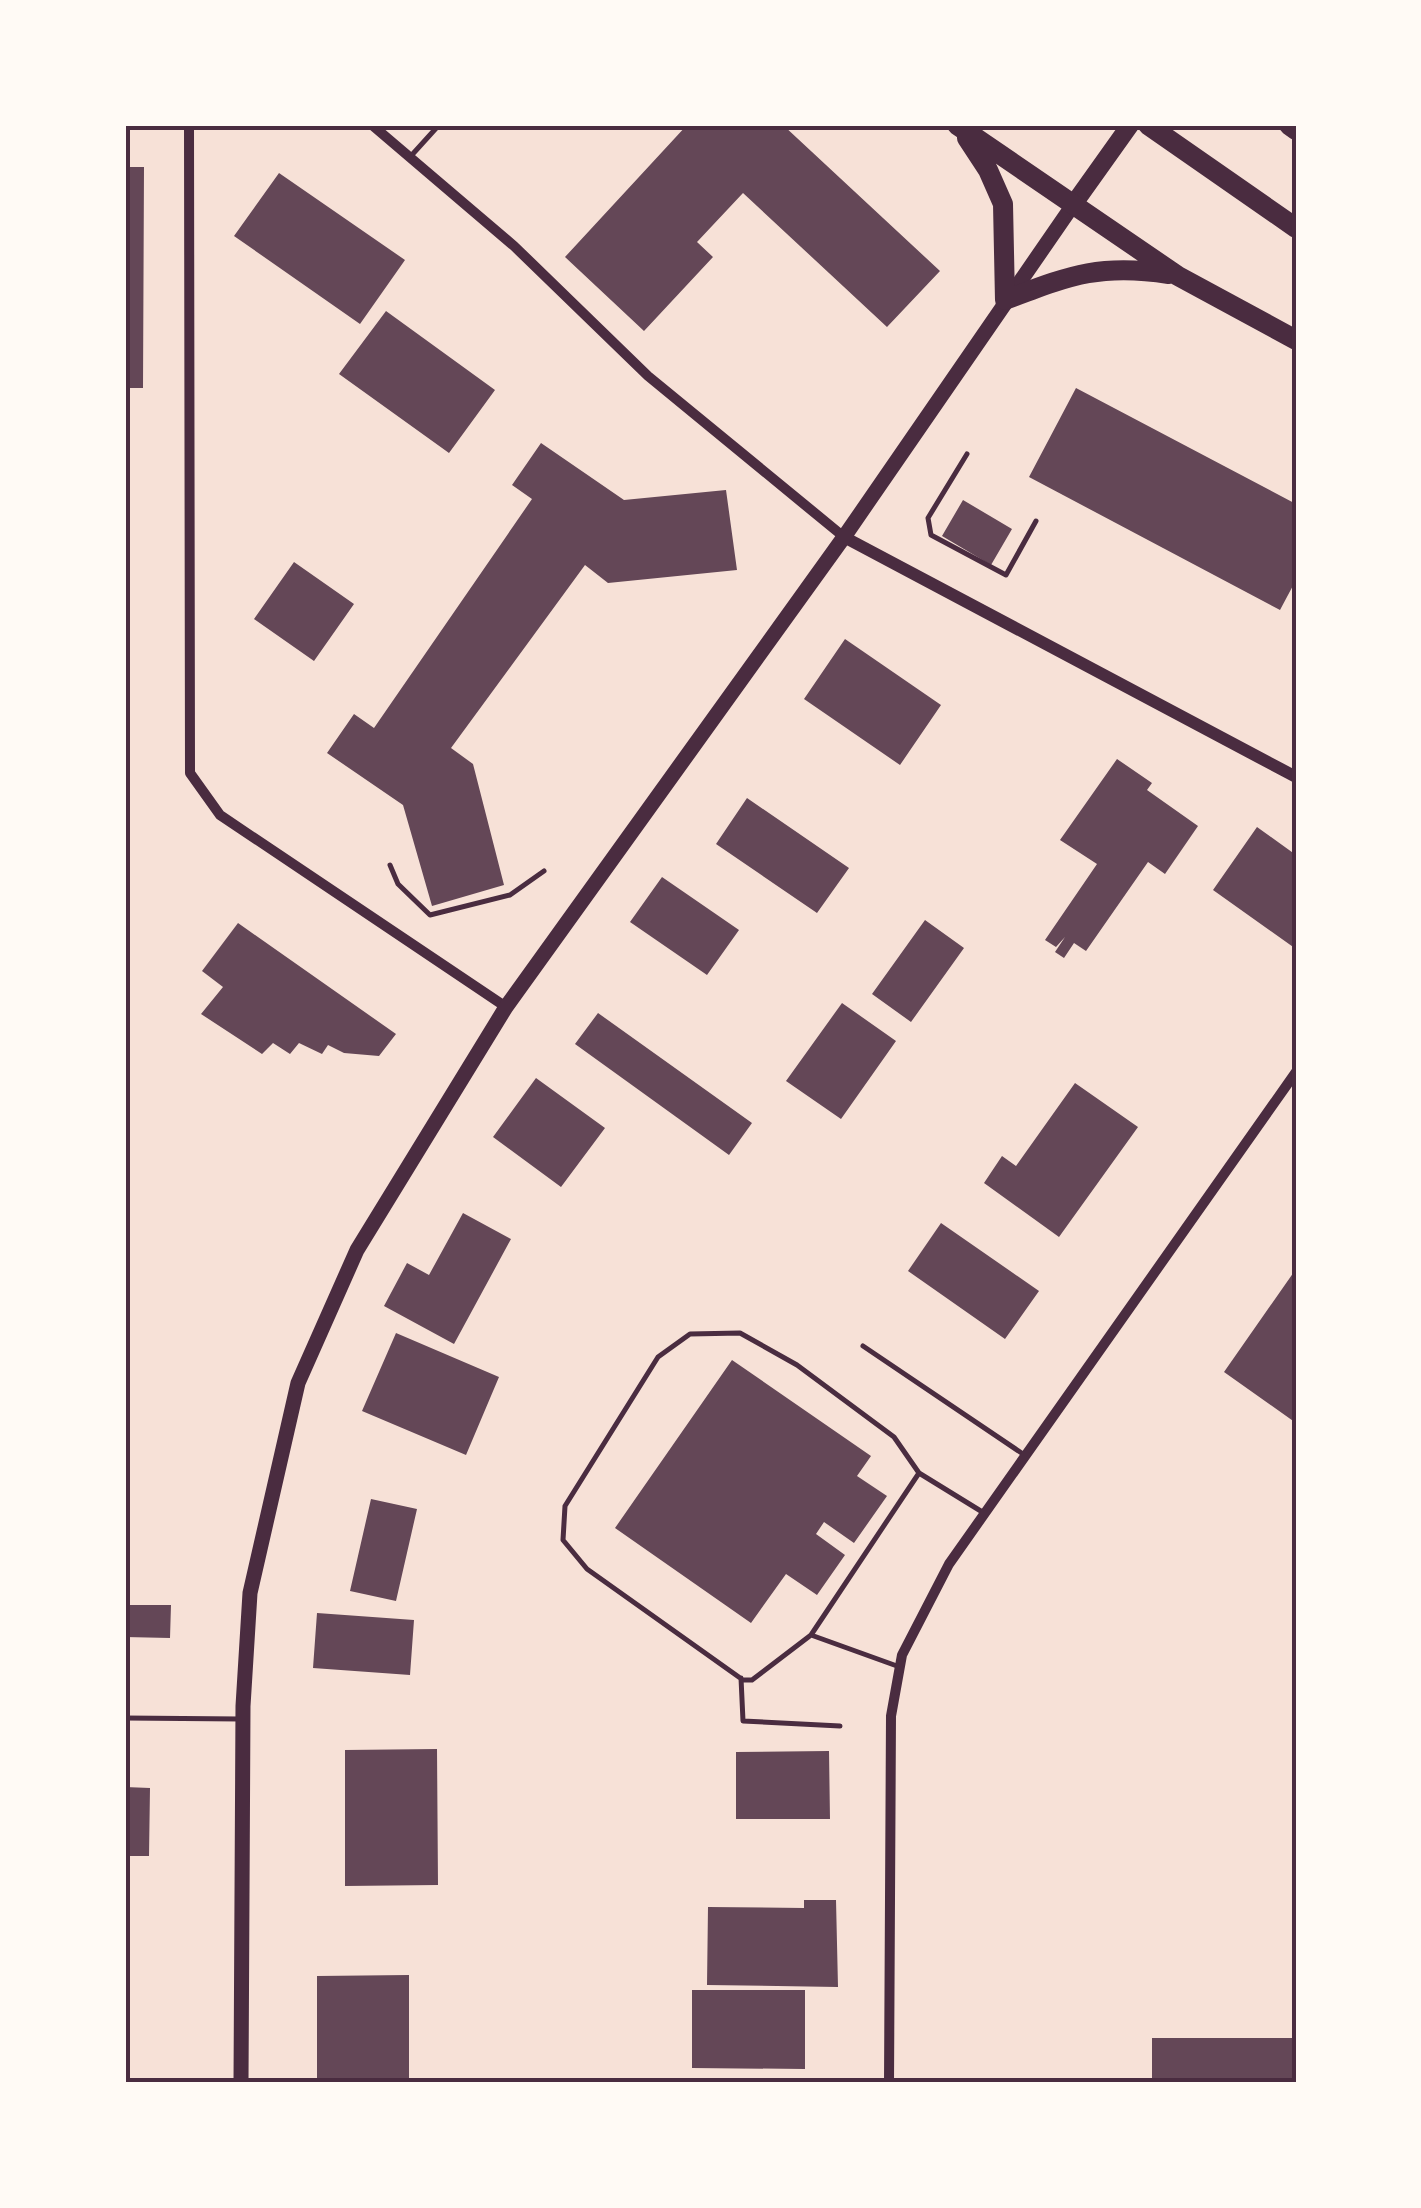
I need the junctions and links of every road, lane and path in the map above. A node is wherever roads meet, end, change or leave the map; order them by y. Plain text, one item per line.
1 (189, 125) edge
2 (372, 125) edge
3 (439, 125) edge
4 (1130, 125) edge
5 (1148, 125) edge
6 (1289, 125) edge
7 (959, 127) edge
8 (1296, 130) edge
9 (410, 157) junction
10 (1072, 205) junction
11 (1296, 228) edge
12 (1178, 276) junction
13 (1004, 300) junction
14 (1296, 340) edge
15 (967, 454) dead end
16 (1036, 521) dead end
17 (844, 538) junction
18 (1296, 777) edge
19 (390, 865) dead end
20 (544, 871) dead end
21 (506, 1007) junction
22 (1296, 1072) edge
23 (863, 1346) dead end
24 (1026, 1456) junction
25 (919, 1473) junction
26 (985, 1514) junction
27 (810, 1635) junction
28 (900, 1668) junction
29 (742, 1678) junction
30 (125, 1718) edge
31 (243, 1719) junction
32 (840, 1726) dead end
33 (242, 2083) edge
34 (889, 2083) edge

1 - 21 street
2 - 9 street
3 - 9 lane
4 - 10 main road
5 - 11 highway
6 - 8 highway
7 - 10 highway
7 - 13 highway
9 - 17 street
10 - 12 highway
10 - 13 main road
12 - 13 highway
12 - 14 highway
13 - 17 main road
15 - 16 lane
17 - 18 street
17 - 21 main road
19 - 20 lane
21 - 31 main road
22 - 24 street
23 - 24 lane
24 - 26 street
25 - 26 lane
25 - 27 lane
25 - 29 lane
26 - 28 street
27 - 28 lane
27 - 29 lane
28 - 34 street
29 - 32 lane
30 - 31 lane
31 - 33 main road

